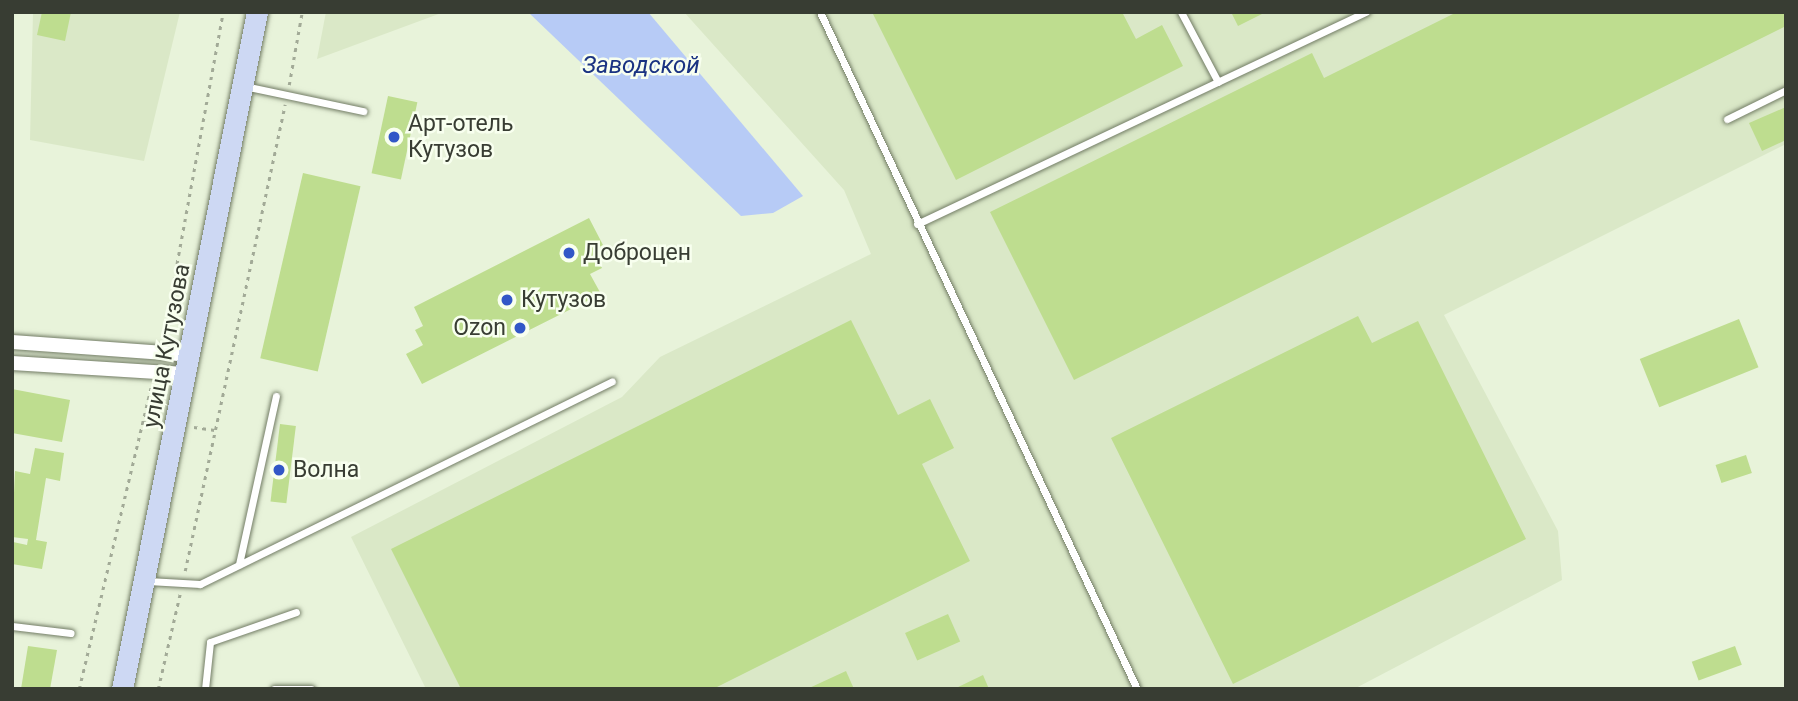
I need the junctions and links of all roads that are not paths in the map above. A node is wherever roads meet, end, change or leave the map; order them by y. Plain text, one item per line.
1 (257, 12) edge
2 (820, 12) edge
3 (1181, 12) edge
4 (1366, 12) edge
5 (1218, 82) junction
6 (242, 86) junction
7 (1786, 90) edge
8 (363, 111) dead end
9 (1727, 119) dead end
10 (917, 224) junction
11 (12, 342) edge
12 (12, 363) edge
13 (191, 365) junction
14 (612, 381) dead end
15 (276, 396) dead end
16 (239, 565) junction
17 (144, 580) junction
18 (296, 612) dead end
19 (12, 626) edge
20 (71, 633) dead end
21 (122, 689) edge
22 (205, 689) edge
23 (277, 689) edge
24 (311, 689) edge
25 (1137, 689) edge

1 - 6 main road, улица Кутузова
2 - 10 lane
3 - 5 lane
4 - 5 lane
5 - 10 lane
6 - 8 lane
6 - 13 main road, улица Кутузова
7 - 9 lane
10 - 25 lane
11 - 13 street
12 - 13 street
13 - 17 main road, улица Кутузова
14 - 16 lane
15 - 16 lane
16 - 17 lane
17 - 21 main road, улица Кутузова
18 - 22 lane
19 - 20 lane
23 - 24 lane

